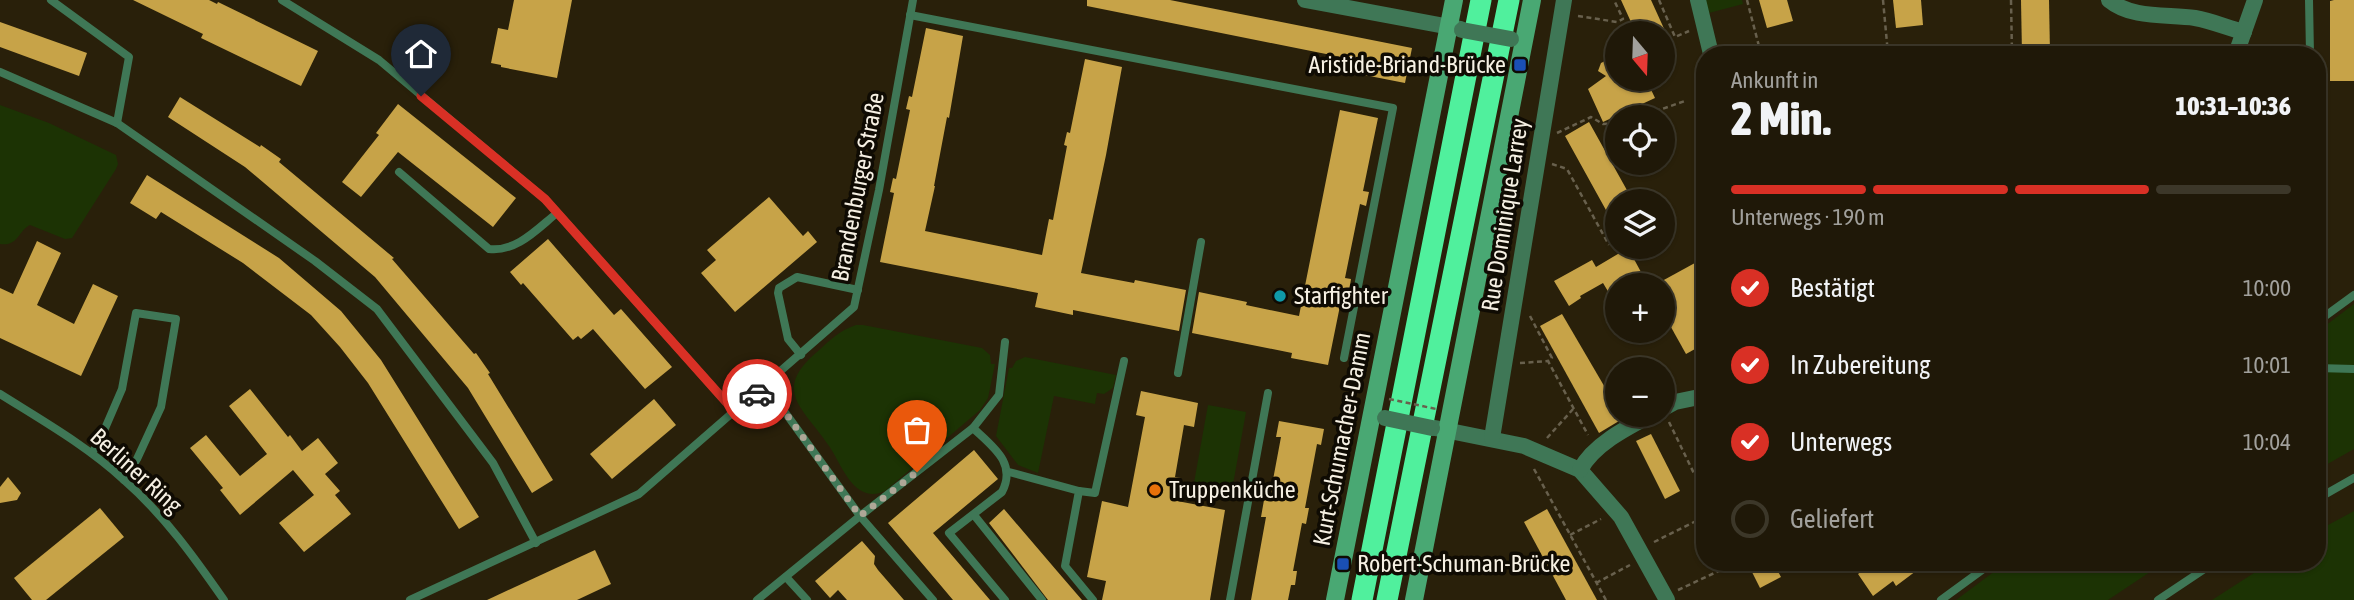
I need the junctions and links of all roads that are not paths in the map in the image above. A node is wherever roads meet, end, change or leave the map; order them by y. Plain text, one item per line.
1 (51, 0) edge
2 (282, 0) edge
3 (913, 0) edge
4 (1305, 0) edge
5 (1454, 0) edge
6 (1481, 0) edge
7 (1509, 0) edge
8 (1532, 0) edge
9 (1698, 0) edge
10 (2109, 0) edge
11 (2255, 0) edge
12 (2309, 0) edge
13 (1568, 8) edge
14 (910, 15) junction
15 (1456, 28) junction
16 (2244, 32) junction
17 (1518, 41) junction
18 (1710, 46) edge
19 (2239, 46) edge
20 (2310, 46) edge
21 (0, 72) edge
22 (117, 123) junction
23 (399, 172) dead end
24 (557, 212) junction
25 (1201, 242) dead end
26 (858, 290) junction
27 (2354, 295) edge
28 (2326, 315) edge
29 (1005, 342) dead end
30 (801, 355) junction
31 (1344, 358) dead end
32 (1124, 362) dead end
33 (2326, 368) edge
34 (2354, 369) edge
35 (1178, 373) dead end
36 (766, 386) junction
37 (1268, 393) dead end
38 (0, 394) edge
39 (1696, 398) edge
40 (1675, 402) edge
41 (735, 412) junction
42 (1378, 417) junction
43 (1631, 427) edge
44 (973, 428) junction
45 (1440, 429) junction
46 (1492, 438) junction
47 (92, 453) junction
48 (1580, 470) junction
49 (1009, 472) junction
50 (2354, 478) edge
51 (124, 480) junction
52 (1079, 491) junction
53 (2326, 494) edge
54 (974, 515) junction
55 (860, 516) junction
56 (536, 543) junction
57 (1981, 571) edge
58 (2202, 571) edge
59 (786, 576) junction
60 (433, 590) junction
61 (1673, 595) edge
62 (224, 600) edge
63 (410, 600) edge
64 (436, 600) edge
65 (757, 600) edge
66 (807, 600) edge
67 (933, 600) edge
68 (1005, 600) edge
69 (1042, 600) edge
70 (1093, 600) edge
71 (1230, 600) edge
72 (1335, 600) edge
73 (1362, 600) edge
74 (1387, 600) edge
75 (1414, 600) edge
76 (1941, 600) edge
77 (2158, 600) edge

1 - 22 lane
2 - 24 lane
3 - 14 lane, Brandenburger Straße
4 - 15 street
5 - 15 main road, Kurt-Schumacher-Damm
6 - 73 highway
7 - 74 highway
8 - 17 main road
9 - 18 street
10 - 16 street
11 - 16 street
12 - 20 lane
13 - 46 street, Rue Dominique Larrey
14 - 26 lane, Brandenburger Straße
14 - 31 lane
15 - 17 street, bridge
15 - 42 main road, Kurt-Schumacher-Damm
16 - 19 street
17 - 45 main road
21 - 22 lane
22 - 56 lane
23 - 24 lane
24 - 41 lane
25 - 35 lane
26 - 30 lane, Brandenburger Straße
26 - 30 lane
27 - 28 lane
29 - 44 lane
30 - 36 lane, Brandenburger Straße
32 - 52 lane
33 - 34 lane
36 - 41 lane, Brandenburger Straße
36 - 55 lane
37 - 71 lane
38 - 47 lane, Berliner Ring
39 - 40 street
41 - 56 lane, Brandenburger Straße
42 - 45 street, bridge
42 - 72 main road, Kurt-Schumacher-Damm
43 - 48 street
44 - 49 lane
44 - 55 lane
45 - 46 street
45 - 75 main road
46 - 48 street
47 - 51 lane, Berliner Ring
47 - 51 lane
48 - 61 street
49 - 52 lane
49 - 54 lane
50 - 53 lane
51 - 62 lane, Berliner Ring
52 - 70 lane
54 - 68 lane
54 - 69 lane
55 - 59 lane
55 - 67 lane
56 - 60 lane, Brandenburger Straße
57 - 76 lane
58 - 77 lane
59 - 65 lane
59 - 66 lane
60 - 63 lane, Brandenburger Straße
60 - 64 lane

